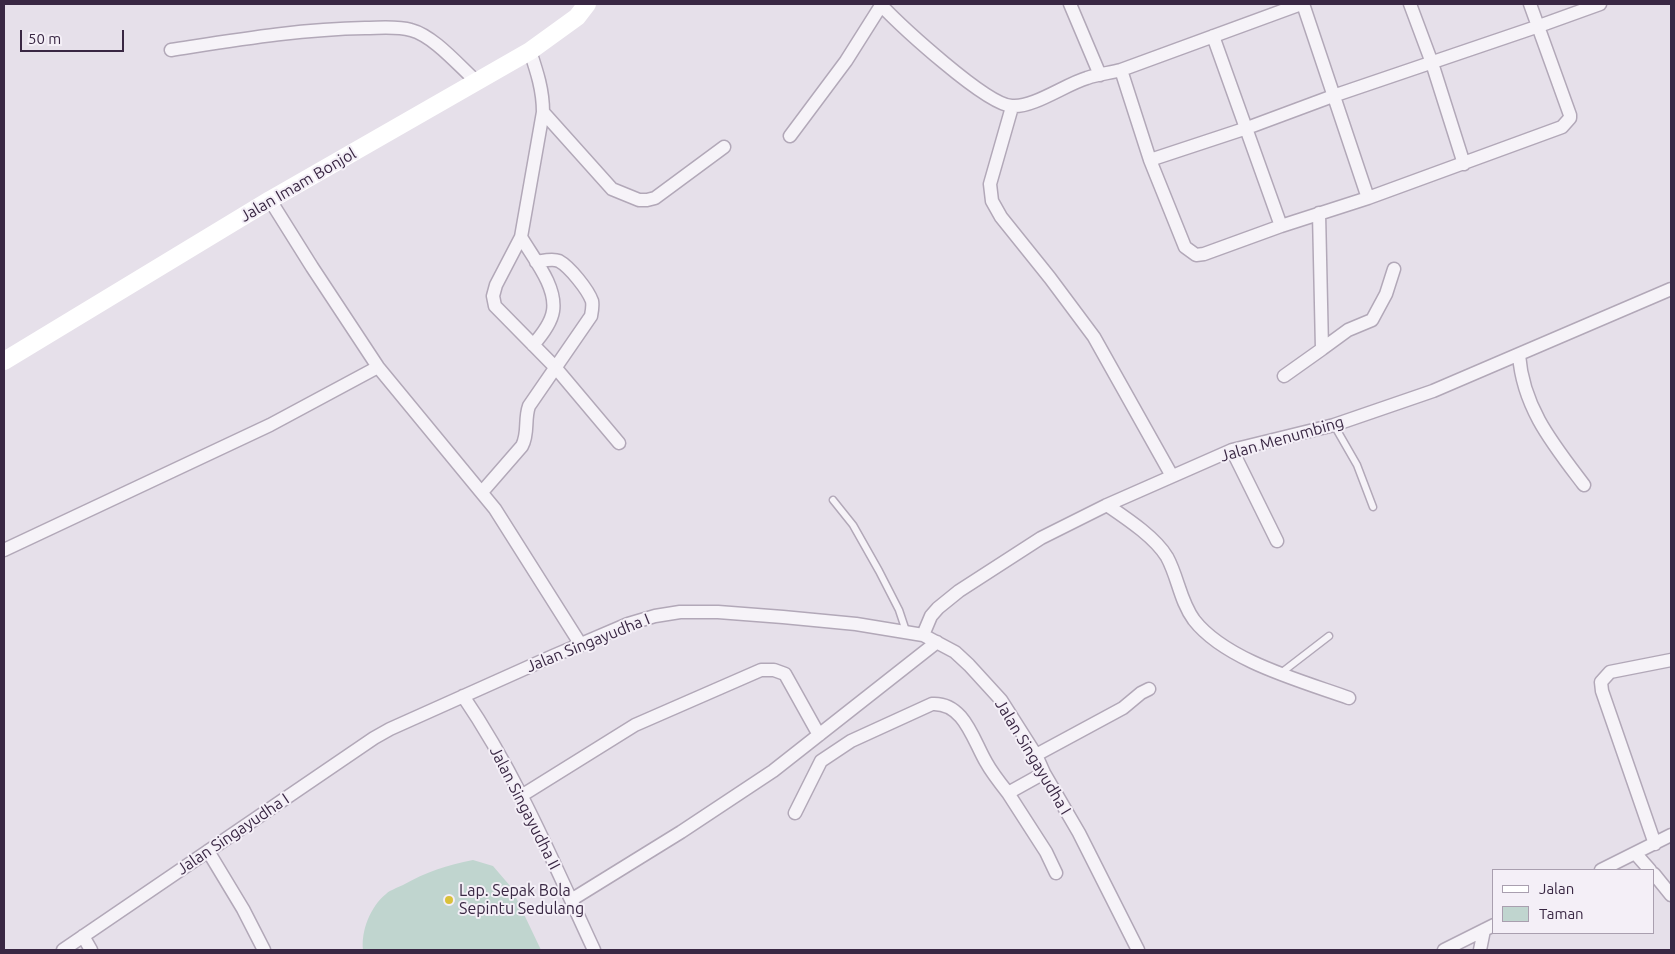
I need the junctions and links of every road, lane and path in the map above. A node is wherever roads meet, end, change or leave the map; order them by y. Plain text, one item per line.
1 (587, 4) edge
2 (881, 4) edge
3 (1070, 4) edge
4 (1302, 4) edge
5 (1410, 4) edge
6 (1530, 4) edge
7 (1600, 4) edge
8 (1538, 26) junction
9 (1213, 36) junction
10 (171, 50) dead end
11 (530, 51) junction
12 (1432, 63) junction
13 (1121, 70) junction
14 (1100, 75) junction
15 (477, 82) junction
16 (1333, 96) junction
17 (1012, 106) junction
18 (543, 112) junction
19 (1247, 128) junction
20 (790, 136) dead end
21 (724, 147) dead end
22 (1150, 160) junction
23 (1464, 164) junction
24 (1368, 198) junction
25 (270, 200) junction
26 (1319, 213) junction
27 (1281, 226) junction
28 (521, 237) junction
29 (536, 262) junction
30 (1394, 269) dead end
31 (1671, 290) edge
32 (533, 346) junction
33 (1322, 349) junction
34 (1519, 355) junction
35 (4, 361) edge
36 (378, 367) junction
37 (555, 367) junction
38 (1284, 376) dead end
39 (1334, 425) junction
40 (619, 443) dead end
41 (1232, 450) junction
42 (1172, 476) junction
43 (1584, 485) dead end
44 (482, 492) junction
45 (833, 500) dead end
46 (1107, 505) junction
47 (1373, 507) dead end
48 (1277, 541) dead end
49 (4, 550) edge
50 (906, 631) junction
51 (923, 635) junction
52 (1329, 636) dead end
53 (937, 642) junction
54 (581, 645) junction
55 (1671, 660) edge
56 (1280, 673) junction
57 (1149, 689) dead end
58 (463, 696) junction
59 (1350, 698) dead end
60 (819, 735) junction
61 (1036, 755) junction
62 (1044, 773) junction
63 (1008, 793) junction
64 (521, 796) junction
65 (795, 812) dead end
66 (1671, 835) edge
67 (1655, 844) junction
68 (208, 851) junction
69 (1635, 853) junction
70 (1603, 869) edge
71 (1649, 869) edge
72 (1056, 873) dead end
73 (1655, 875) edge
74 (1671, 895) edge
75 (571, 900) junction
76 (1489, 927) edge
77 (83, 936) junction
78 (63, 950) edge
79 (92, 950) edge
80 (264, 950) edge
81 (594, 950) edge
82 (1138, 950) edge
83 (1444, 950) edge
84 (1480, 950) edge

1 - 11 main road, Jalan Imam Bonjol
2 - 17 street
2 - 20 street
3 - 14 street
4 - 9 street
4 - 16 street
5 - 12 street
6 - 8 street
7 - 8 street
8 - 12 street
8 - 23 street
9 - 13 street
9 - 19 street
10 - 15 street
11 - 15 main road, Jalan Imam Bonjol
11 - 18 street
12 - 16 street
12 - 23 street
13 - 14 street
13 - 22 street
14 - 17 street
15 - 25 main road, Jalan Imam Bonjol
16 - 19 street
16 - 24 street
17 - 42 street
18 - 21 street
18 - 28 street
19 - 22 street
19 - 27 street
22 - 27 street
23 - 24 street
24 - 26 street
25 - 35 main road, Jalan Imam Bonjol
25 - 36 street
26 - 27 street
26 - 33 street
28 - 29 street
28 - 32 street
29 - 32 street
29 - 37 street
30 - 33 street
31 - 34 street, Jalan Menumbing
32 - 37 street
33 - 38 street
34 - 39 street, Jalan Menumbing
34 - 43 street
36 - 44 street
36 - 49 street
37 - 40 street
37 - 44 street
39 - 41 street, Jalan Menumbing
39 - 47 lane
41 - 42 street, Jalan Menumbing
41 - 48 street
42 - 46 street, Jalan Menumbing
44 - 54 street
45 - 50 lane
46 - 51 street, Jalan Menumbing
46 - 56 street
50 - 51 street, Jalan Singayudha I
50 - 54 street, Jalan Singayudha I
51 - 53 street, Jalan Singayudha I
52 - 56 lane
53 - 60 street
53 - 61 street, Jalan Singayudha I
54 - 58 street, Jalan Singayudha I
55 - 67 street
56 - 59 street
57 - 61 street
58 - 64 street, Jalan Singayudha II
58 - 68 street, Jalan Singayudha I
60 - 64 street
60 - 75 street
61 - 62 street, Jalan Singayudha I
62 - 63 street
62 - 82 street, Jalan Singayudha I
63 - 65 street
63 - 72 street
64 - 75 street, Jalan Singayudha II
66 - 67 street
67 - 69 street
68 - 77 street, Jalan Singayudha I
68 - 80 street
69 - 70 street
69 - 71 street
73 - 74 street
75 - 81 street, Jalan Singayudha II
76 - 83 street
76 - 84 street
77 - 78 street, Jalan Singayudha I
77 - 79 street

